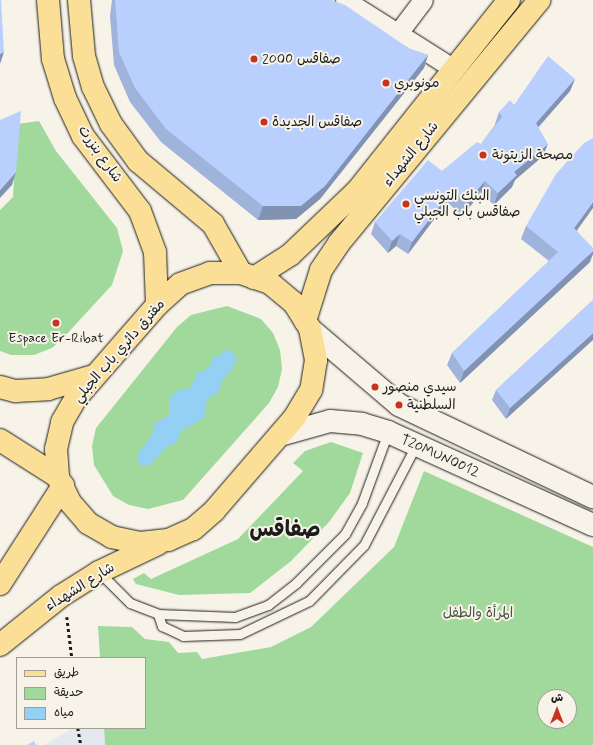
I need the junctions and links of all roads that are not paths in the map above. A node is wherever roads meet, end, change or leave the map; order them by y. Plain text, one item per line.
1 (48, 0) edge
2 (79, 0) edge
3 (345, 0) edge
4 (423, 0) edge
5 (509, 0) edge
6 (539, 0) edge
7 (398, 33) junction
8 (454, 69) junction
9 (247, 275) junction
10 (157, 304) junction
11 (307, 325) junction
12 (96, 375) junction
13 (0, 387) edge
14 (388, 432) junction
15 (280, 435) junction
16 (0, 440) edge
17 (416, 445) junction
18 (61, 481) junction
19 (593, 497) edge
20 (593, 525) edge
21 (168, 540) junction
22 (99, 572) junction
23 (0, 584) edge
24 (158, 614) junction
25 (0, 645) edge

1 - 10 main road, شارع بنزرت
2 - 9 main road, شارع بنزرت
3 - 7 street
4 - 7 street
5 - 8 main road, شارع الشهداء
6 - 11 main road, شارع الشهداء
7 - 8 street
8 - 9 main road, شارع الشهداء
9 - 10 main road, مفترق دائري باب الجبلي
9 - 11 main road, مفترق دائري باب الجبلي
10 - 12 main road, مفترق دائري باب الجبلي
11 - 15 main road, مفترق دائري باب الجبلي
11 - 19 main road, T20MUN0012
12 - 13 main road
12 - 18 main road, مفترق دائري باب الجبلي
14 - 15 main road, T20MUN0012
14 - 17 main road, T20MUN0012
14 - 24 lane
15 - 21 main road, مفترق دائري باب الجبلي
16 - 18 main road
17 - 20 main road, T20MUN0012
17 - 24 lane
18 - 21 main road, مفترق دائري باب الجبلي
18 - 23 main road
21 - 22 main road, شارع الشهداء
22 - 24 lane
22 - 25 main road, شارع الشهداء

